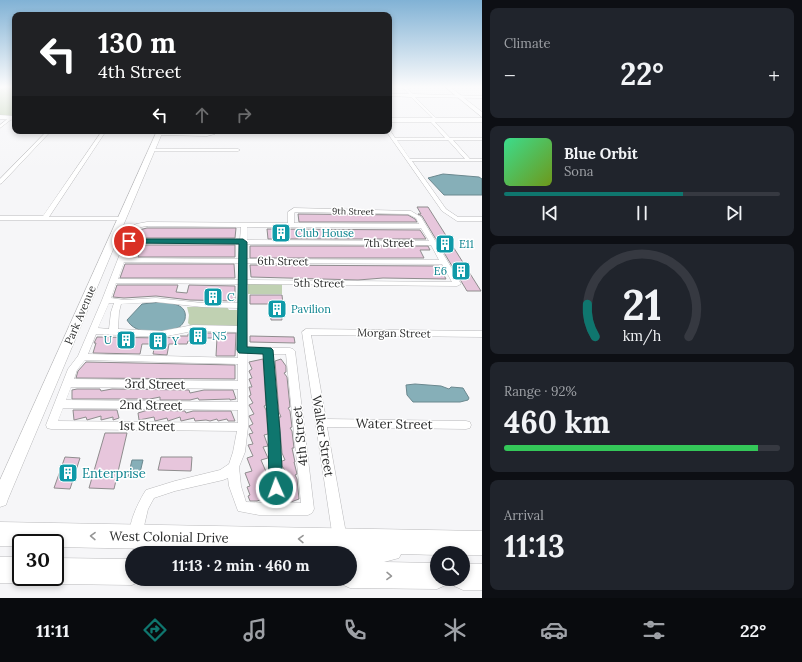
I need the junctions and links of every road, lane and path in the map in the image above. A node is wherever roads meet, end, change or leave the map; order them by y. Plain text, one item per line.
1 (428, 114) edge
2 (0, 118) edge
3 (12, 118) edge
4 (12, 119) edge
5 (392, 120) edge
6 (434, 120) junction
7 (482, 120) edge
8 (0, 127) edge
9 (46, 134) edge
10 (102, 134) edge
11 (159, 134) edge
12 (183, 134) edge
13 (209, 134) edge
14 (390, 134) edge
15 (393, 139) junction
16 (450, 139) junction
17 (482, 139) edge
18 (152, 150) junction
19 (238, 150) dead end
20 (409, 160) junction
21 (469, 160) junction
22 (482, 160) edge
23 (0, 182) edge
24 (0, 218) edge
25 (44, 218) junction
26 (122, 219) junction
27 (482, 219) edge
28 (244, 225) junction
29 (291, 225) junction
30 (423, 226) junction
31 (129, 241) junction
32 (243, 242) junction
33 (433, 243) junction
34 (121, 260) junction
35 (243, 260) junction
36 (444, 262) junction
37 (113, 281) junction
38 (242, 282) junction
39 (106, 300) junction
40 (118, 302) junction
41 (242, 306) junction
42 (242, 329) junction
43 (93, 331) junction
44 (113, 332) junction
45 (306, 332) joint
46 (482, 334) edge
47 (268, 350) junction
48 (242, 355) junction
49 (82, 357) junction
50 (68, 383) junction
51 (242, 385) junction
52 (59, 404) junction
53 (242, 406) junction
54 (321, 423) junction
55 (466, 425) dead end
56 (243, 427) junction
57 (233, 467) junction
58 (0, 499) edge
59 (276, 509) junction
60 (0, 534) edge
61 (136, 536) junction
62 (482, 543) edge
63 (293, 546) edge
64 (340, 546) edge
65 (357, 553) edge
66 (0, 570) edge
67 (12, 570) edge
68 (64, 571) edge
69 (125, 572) edge
70 (357, 575) edge
71 (430, 576) edge
72 (470, 577) edge
73 (482, 577) edge

1 - 6 street
2 - 3 street
4 - 8 street
5 - 6 street
6 - 7 street
6 - 16 street
9 - 23 street
10 - 25 street
11 - 18 street, Park Avenue
12 - 13 street
14 - 15 street
15 - 16 street
15 - 20 street
16 - 17 street
16 - 21 street
18 - 19 street
18 - 26 street, Park Avenue
20 - 21 street
20 - 27 street
21 - 22 street
24 - 25 street
25 - 26 street
26 - 58 street, Park Avenue
28 - 29 street
28 - 31 street
28 - 32 street
29 - 30 street
29 - 30 street, 9th Street
30 - 33 street, 5th Street
31 - 32 street, 7th Street
31 - 34 street
32 - 33 street, 7th Street
32 - 35 street
33 - 36 street, 5th Street
34 - 35 street, 6th Street
34 - 37 street
35 - 36 street, 6th Street
35 - 38 street
36 - 38 street, 5th Street
37 - 38 street, 5th Street
37 - 39 street
38 - 41 street
39 - 40 street
39 - 43 street
40 - 41 street
40 - 44 street
41 - 42 street
42 - 44 street
42 - 48 street
43 - 44 street
43 - 49 street
45 - 46 street, Morgan Street
45 - 54 street, Walker Street
47 - 48 street, 4th Street
47 - 59 street
47 - 59 street, 4th Street
48 - 49 street, 4th Street
48 - 51 street
49 - 50 street
50 - 51 street, 3rd Street
50 - 52 street
51 - 53 street
52 - 53 street, 2nd Street
52 - 56 street, 1st Street
53 - 56 street
54 - 55 street, Water Street
54 - 64 street, Walker Street
56 - 57 street
57 - 59 street, 4th Street
57 - 61 street
61 -> 60 highway, West Colonial Drive
63 -> 61 highway, West Colonial Drive
62 - 65 highway, West Colonial Drive
66 - 67 highway
68 - 69 highway
70 -> 71 highway
72 - 73 highway

